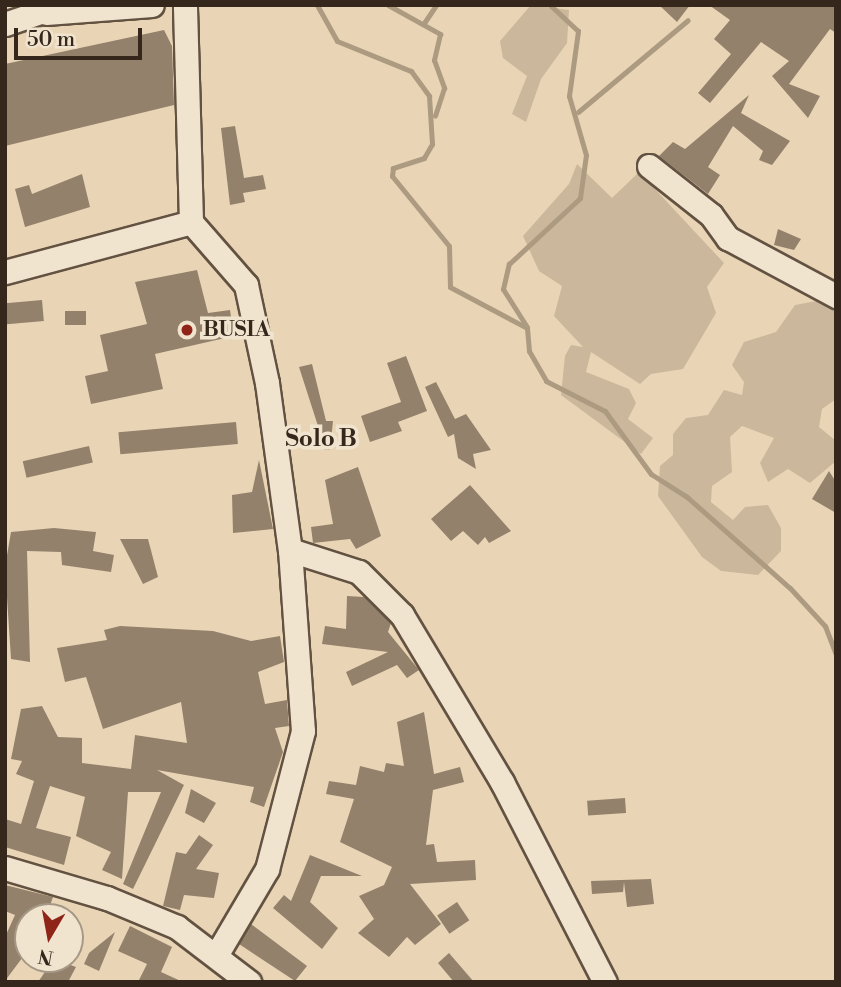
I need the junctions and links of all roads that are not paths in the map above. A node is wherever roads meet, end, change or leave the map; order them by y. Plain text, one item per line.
1 (152, 5) edge
2 (182, 7) edge
3 (53, 9) edge
4 (5, 24) edge
5 (649, 166) dead end
6 (191, 222) junction
7 (5, 272) edge
8 (836, 296) edge
9 (290, 550) junction
10 (5, 868) edge
11 (218, 954) junction
12 (250, 982) edge
13 (605, 982) edge

1 - 3 street
2 - 6 street
3 - 4 street
5 - 8 street
6 - 7 street
6 - 9 street
9 - 11 street
9 - 13 street
10 - 11 street
11 - 12 street

